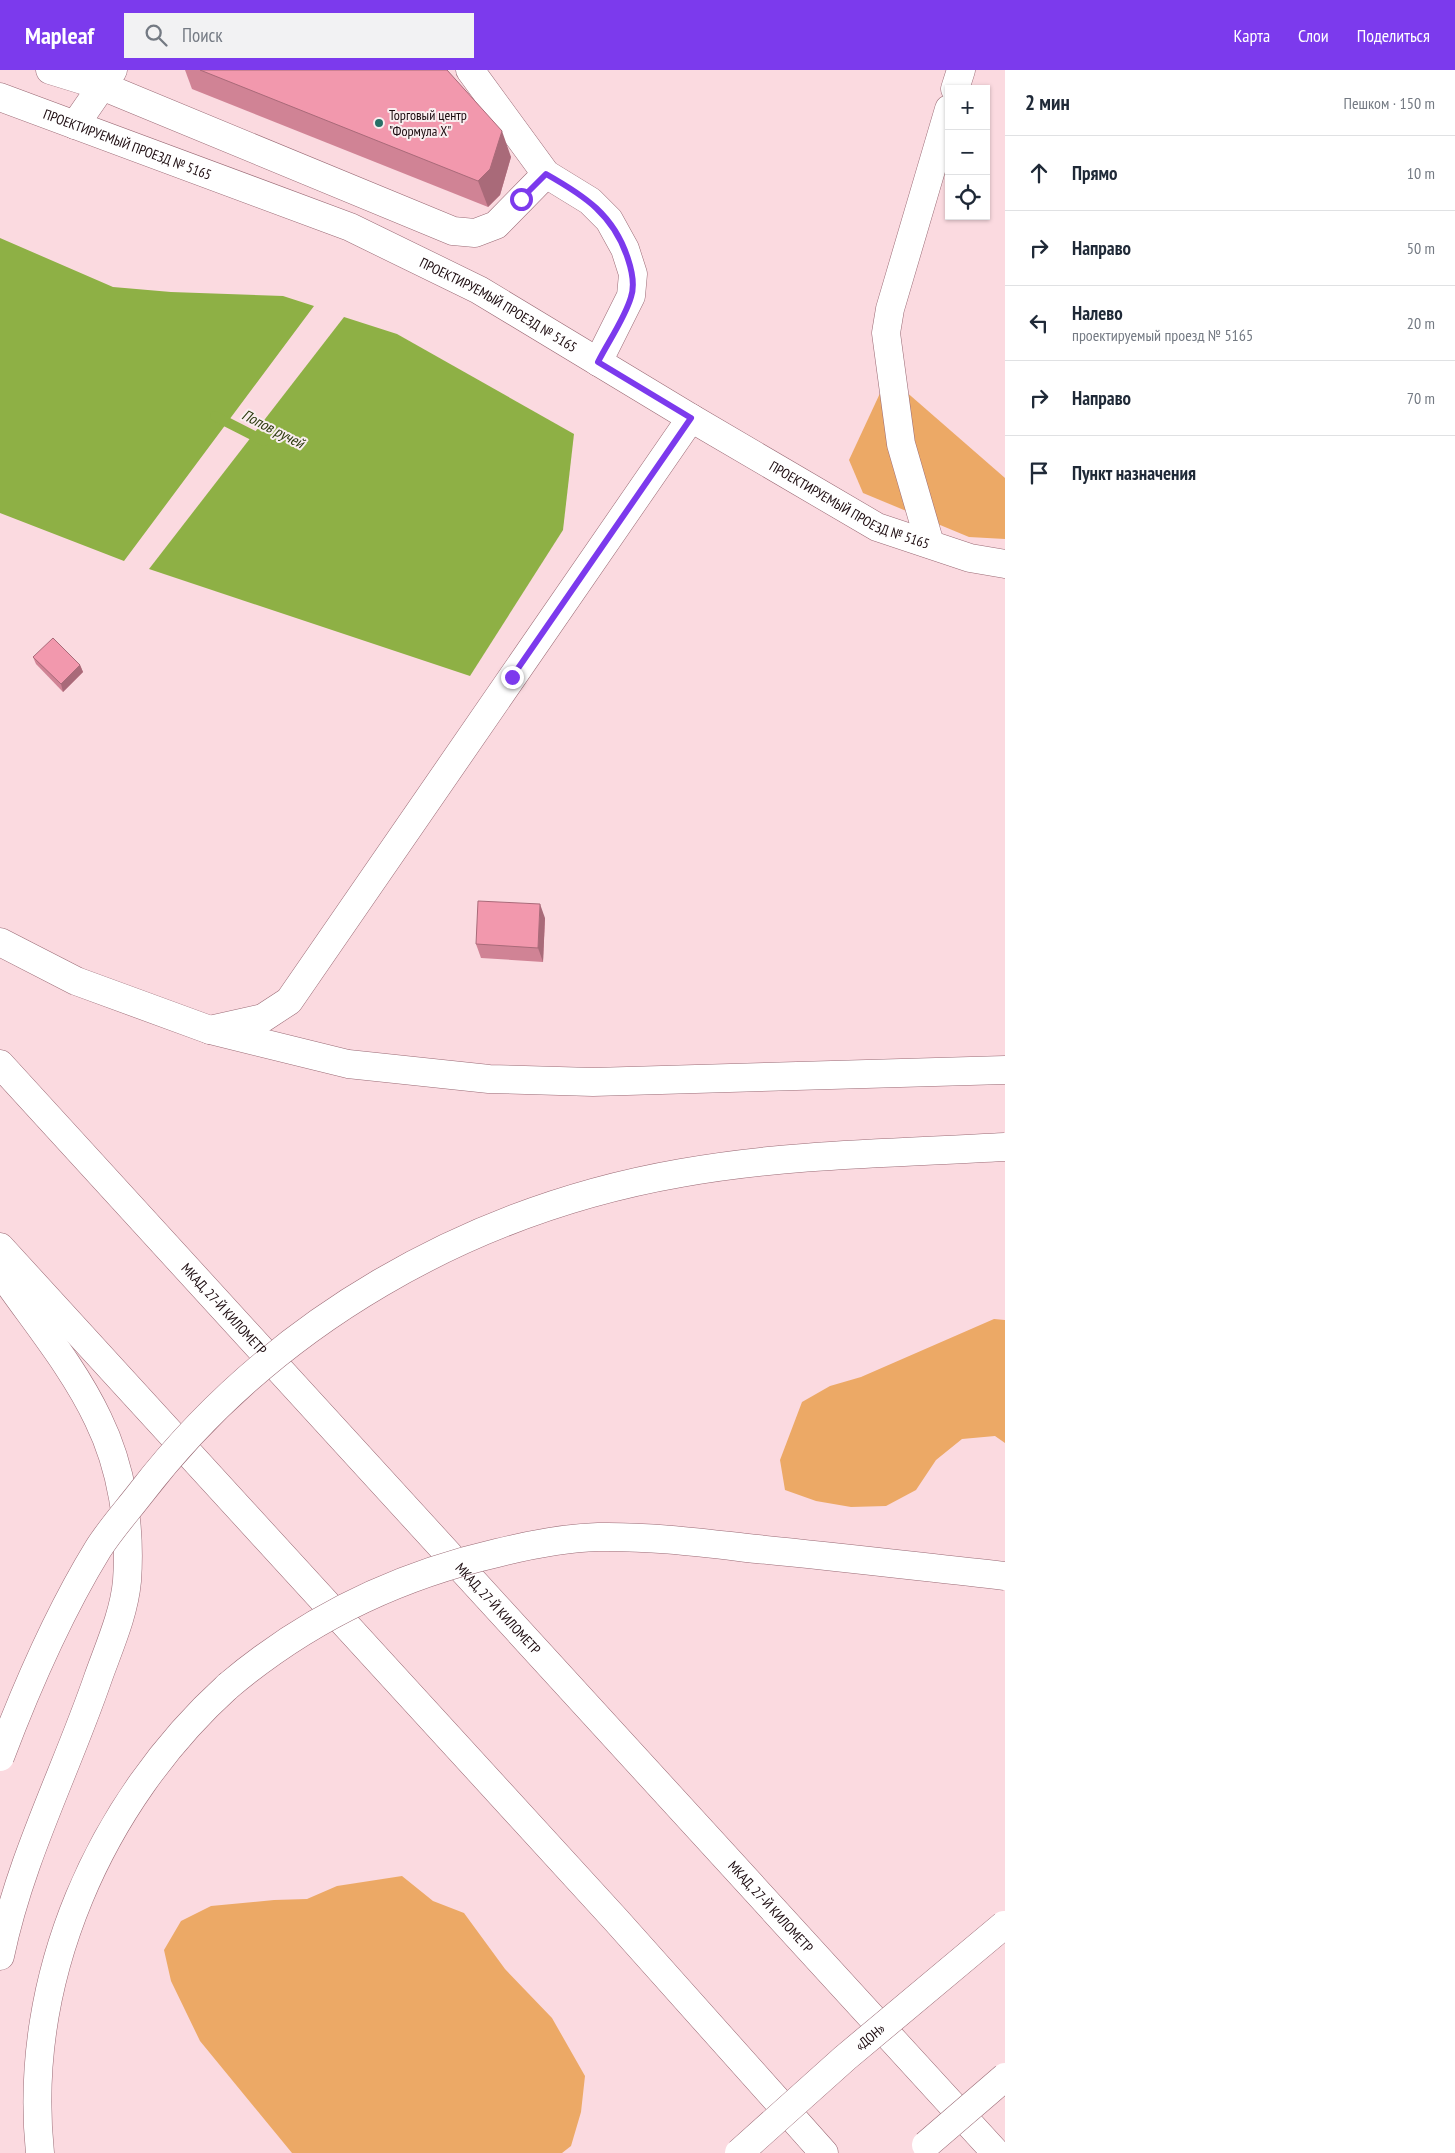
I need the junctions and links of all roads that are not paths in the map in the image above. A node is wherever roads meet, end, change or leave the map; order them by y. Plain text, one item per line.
1 (50, 70) edge
2 (470, 70) edge
3 (961, 70) edge
4 (107, 78) edge
5 (956, 85) edge
6 (0, 97) edge
7 (945, 123) edge
8 (75, 125) junction
9 (546, 174) junction
10 (598, 362) junction
11 (691, 418) junction
12 (930, 544) junction
13 (1005, 564) edge
14 (0, 942) edge
15 (210, 1030) junction
16 (0, 1064) edge
17 (1005, 1070) edge
18 (1005, 1147) edge
19 (0, 1246) edge
20 (0, 1271) edge
21 (1005, 1576) edge
22 (0, 1757) edge
23 (1004, 1924) edge
24 (0, 1956) edge
25 (1005, 2077) edge
26 (40, 2153) edge
27 (738, 2153) edge
28 (824, 2153) edge
29 (917, 2153) edge
30 (996, 2153) edge

1 - 4 main road
2 - 9 main road
3 - 5 main road
4 - 8 main road
4 - 9 main road
6 - 8 main road, ПРОЕКТИРУЕМЫЙ ПРОЕЗД № 5165
7 - 12 main road
8 - 10 main road, ПРОЕКТИРУЕМЫЙ ПРОЕЗД № 5165
9 - 10 main road
10 - 11 main road, ПРОЕКТИРУЕМЫЙ ПРОЕЗД № 5165
11 - 12 main road, ПРОЕКТИРУЕМЫЙ ПРОЕЗД № 5165
11 - 15 main road
12 - 13 main road, ПРОЕКТИРУЕМЫЙ ПРОЕЗД № 5165
14 - 15 main road
15 - 17 main road
16 - 30 main road, МКАД, 27-Й КИЛОМЕТР
18 - 22 main road, bridge
19 - 28 main road
20 - 24 main road
21 - 26 main road, bridge
23 - 27 main road, «ДОН», bridge
25 - 29 main road, bridge

